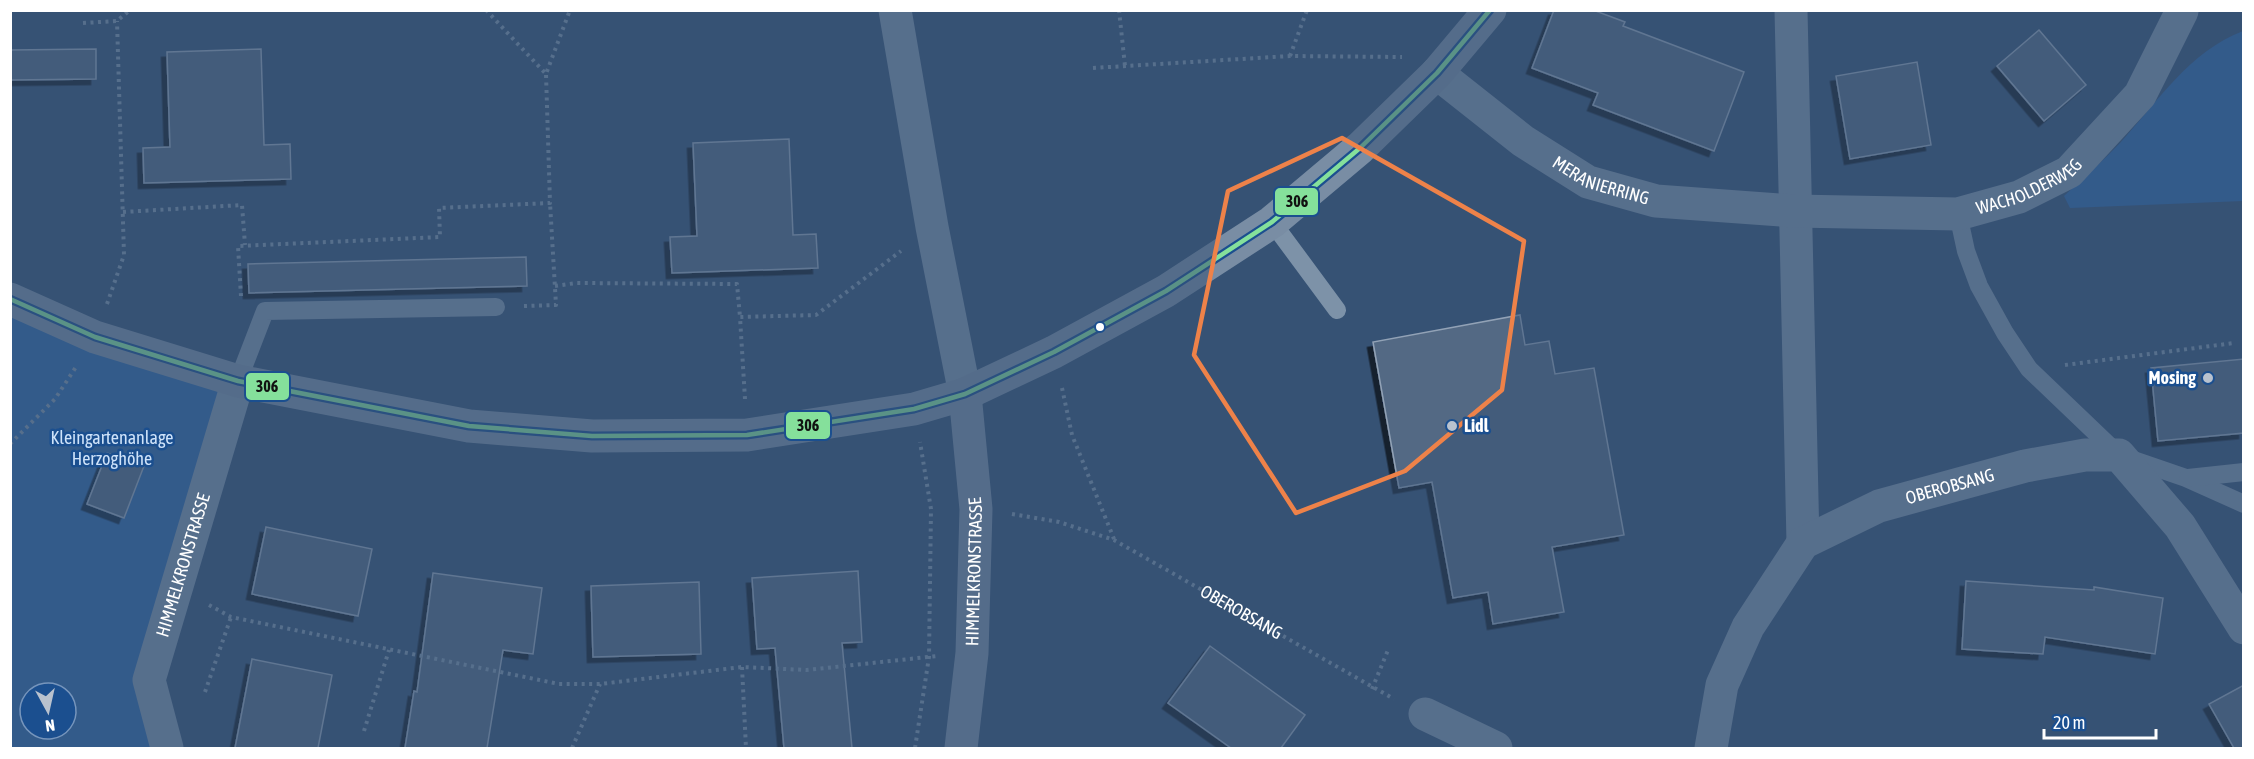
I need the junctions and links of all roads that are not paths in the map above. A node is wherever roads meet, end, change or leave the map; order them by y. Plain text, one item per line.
1 (895, 10) edge
2 (1490, 10) edge
3 (1791, 10) edge
4 (2182, 11) edge
5 (1444, 65) junction
6 (1794, 211) junction
7 (1958, 214) junction
8 (1272, 222) junction
9 (10, 298) edge
10 (496, 307) road end
11 (1337, 310) dead end
12 (238, 381) junction
13 (965, 394) junction
14 (2119, 455) junction
15 (2244, 472) edge
16 (2186, 478) junction
17 (2244, 504) edge
18 (1803, 543) junction
19 (2244, 628) edge
20 (1425, 714) road end
21 (167, 748) edge
22 (961, 748) edge
23 (1496, 748) edge
24 (1711, 748) edge

1 - 13 street
2 - 5 street
3 - 6 street
4 - 7 street, WACHOLDERWEG
5 - 6 street, MERANIERRING
5 - 8 street
6 - 7 street, WACHOLDERWEG
6 - 18 street
7 - 14 lane
8 - 11 lane
8 - 13 street
9 - 12 street
10 - 12 lane
12 - 13 street
12 - 21 street, HIMMELKRONSTRASSE
13 - 22 street, HIMMELKRONSTRASSE
14 - 16 lane
14 - 18 street, OBEROBSANG
14 - 19 street
15 - 16 lane
16 - 17 lane
18 - 24 street
20 - 23 street

